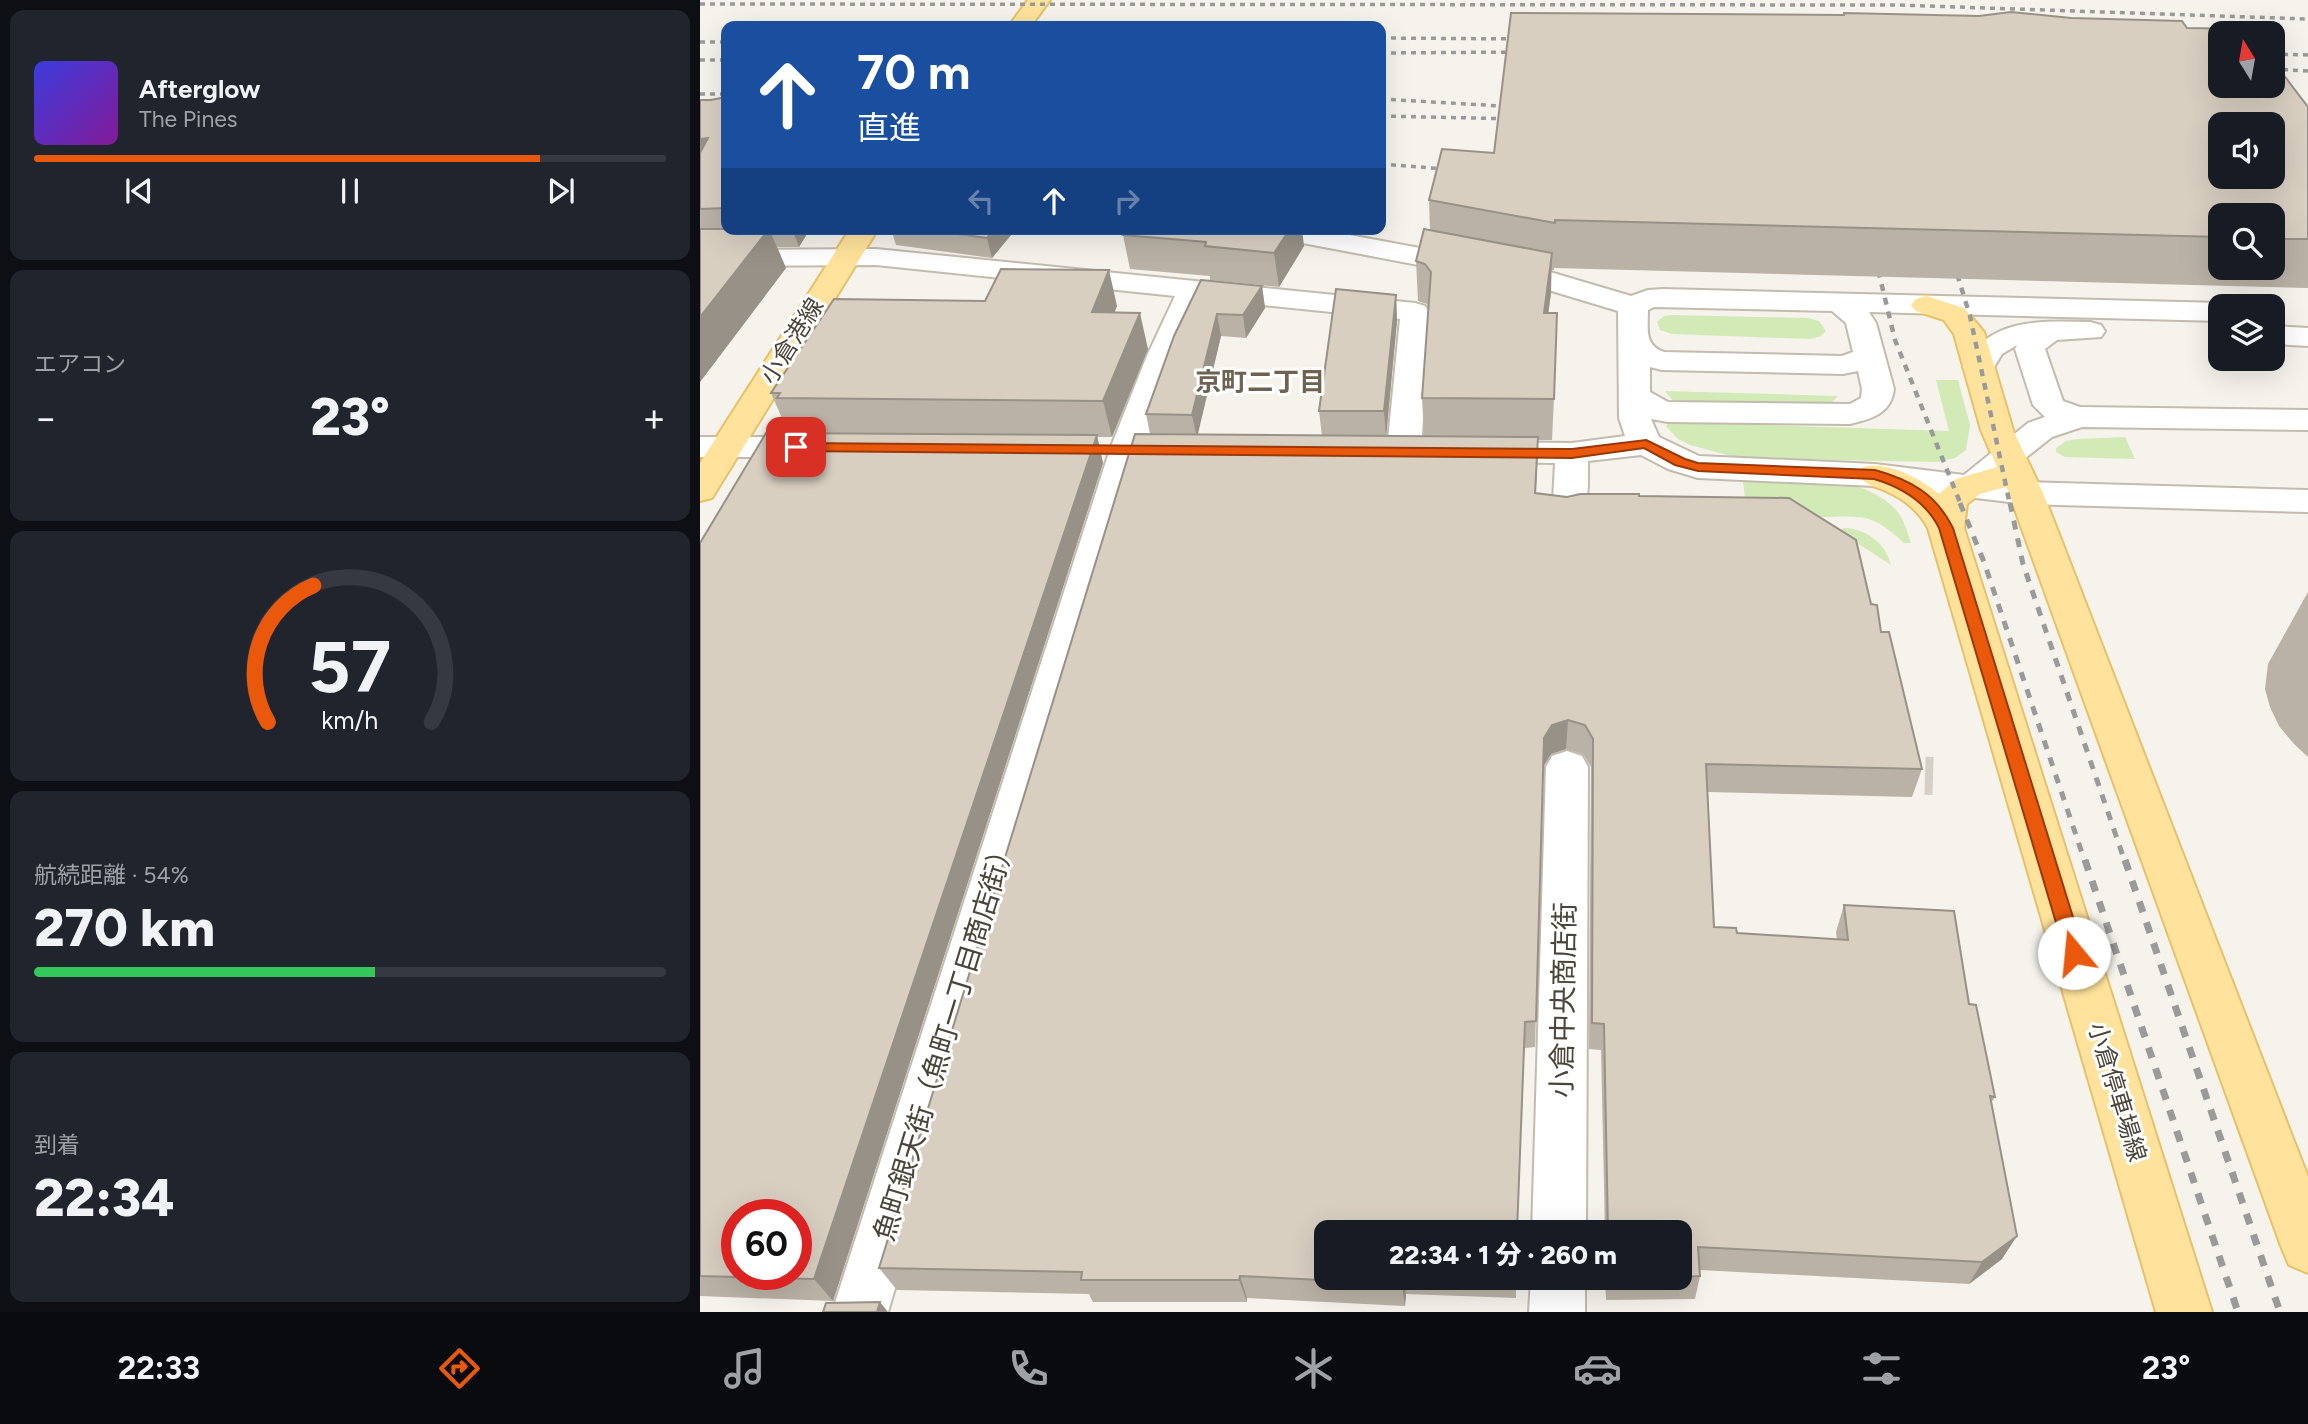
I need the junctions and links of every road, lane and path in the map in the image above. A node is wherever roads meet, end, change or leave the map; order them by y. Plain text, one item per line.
1 (1040, 0) edge
2 (1024, 21) edge
3 (859, 235) edge
4 (1303, 235) edge
5 (844, 257) junction
6 (700, 258) edge
7 (1193, 288) junction
8 (1838, 302) junction
9 (1926, 305) junction
10 (1633, 306) junction
11 (2208, 312) edge
12 (2285, 313) edge
13 (2308, 314) edge
14 (2057, 331) junction
15 (2208, 334) edge
16 (2285, 336) edge
17 (2308, 337) edge
18 (1633, 342) junction
19 (1868, 353) junction
20 (1979, 367) junction
21 (1635, 397) junction
22 (2079, 417) junction
23 (2308, 420) edge
24 (1646, 444) junction
25 (713, 447) edge
26 (837, 447) edge
27 (1572, 453) junction
28 (2017, 474) junction
29 (1875, 475) junction
30 (2308, 475) edge
31 (1969, 485) junction
32 (700, 490) edge
33 (2308, 501) edge
34 (1566, 512) edge
35 (1946, 528) junction
36 (1567, 767) dead end
37 (1559, 1220) edge
38 (2308, 1246) edge
39 (1558, 1290) edge
40 (860, 1312) edge
41 (1558, 1312) edge
42 (2184, 1312) edge

1 - 2 main road
3 - 5 main road, 小倉港線
4 - 10 street
5 - 6 street
5 - 7 street
5 - 25 main road, 小倉港線
7 - 27 street
7 - 40 street, 魚町銀天街（魚町一丁目商店街）
8 - 9 street
8 - 10 street
8 - 19 street
9 - 11 street
9 - 20 main road
10 - 18 street
12 - 13 street
14 - 15 street
14 - 20 street
14 - 22 street
16 - 17 street
18 - 19 street
18 - 21 street
19 - 21 street
20 - 28 main road
21 - 24 street
22 - 23 street
22 - 28 street
24 - 27 street
24 - 29 street
25 - 26 street
25 - 32 main road, 小倉港線
27 - 34 street
28 - 30 street
28 - 31 street
28 - 33 street
28 - 38 main road
29 - 31 street
29 - 35 main road, 小倉停車場線
31 - 35 main road
35 - 42 main road, 小倉停車場線
36 - 37 street, 小倉中央商店街
39 - 41 street

